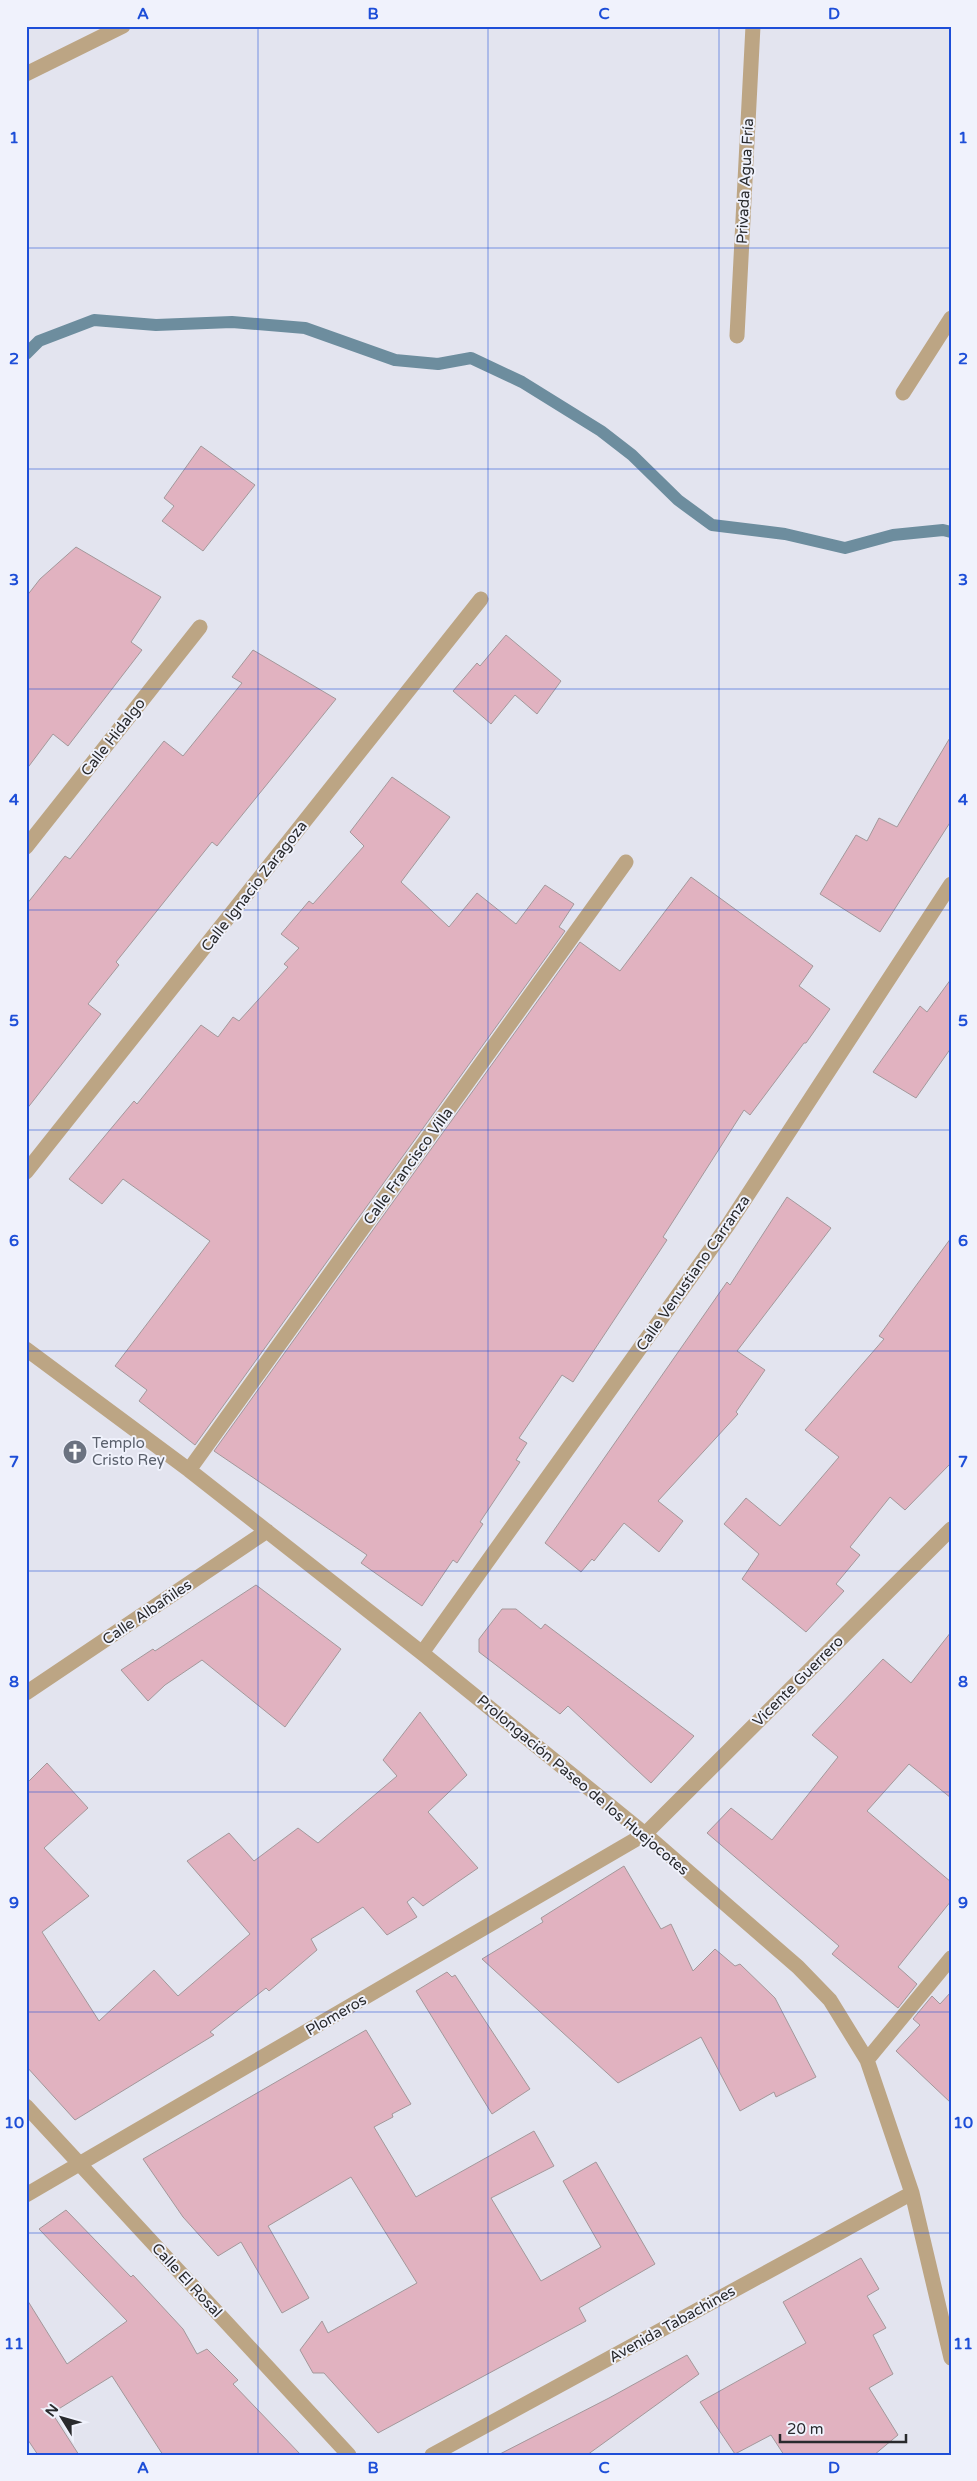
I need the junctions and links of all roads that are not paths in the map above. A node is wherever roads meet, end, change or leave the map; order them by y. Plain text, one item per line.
1 (121, 26) edge
2 (753, 26) edge
3 (26, 74) edge
4 (951, 318) edge
5 (737, 336) dead end
6 (903, 393) dead end
7 (481, 599) dead end
8 (200, 627) dead end
9 (26, 847) edge
10 (626, 862) dead end
11 (951, 884) edge
12 (26, 1172) edge
13 (26, 1349) edge
14 (189, 1470) junction
15 (951, 1529) edge
16 (267, 1531) junction
17 (422, 1652) junction
18 (26, 1693) edge
19 (645, 1834) junction
20 (951, 1958) edge
21 (868, 2060) junction
22 (26, 2106) edge
23 (80, 2164) junction
24 (912, 2193) junction
25 (26, 2196) edge
26 (951, 2358) edge
27 (349, 2455) edge
28 (432, 2455) edge

1 - 3 street
2 - 5 street, Privada Agua Fría
4 - 6 street
7 - 12 street, Calle Ignacio Zaragoza
8 - 9 street, Calle Hidalgo
10 - 14 street, Calle Francisco Villa
11 - 17 street, Calle Venustiano Carranza
13 - 14 street, Prolongación Paseo de los Huejocotes
14 - 16 street, Prolongación Paseo de los Huejocotes
15 - 19 street, Vicente Guerrero
16 - 17 street, Prolongación Paseo de los Huejocotes
16 - 18 street, Calle Albañiles
17 - 19 street, Prolongación Paseo de los Huejocotes
19 - 21 street, Prolongación Paseo de los Huejocotes
19 - 23 street, Plomeros
20 - 21 street
21 - 24 street, Prolongación Paseo de los Huejocotes
22 - 23 street, Calle El Rosal
23 - 25 street, Plomeros
23 - 27 street, Calle El Rosal
24 - 26 street, Prolongación Paseo de los Huejocotes
24 - 28 street, Avenida Tabachines

